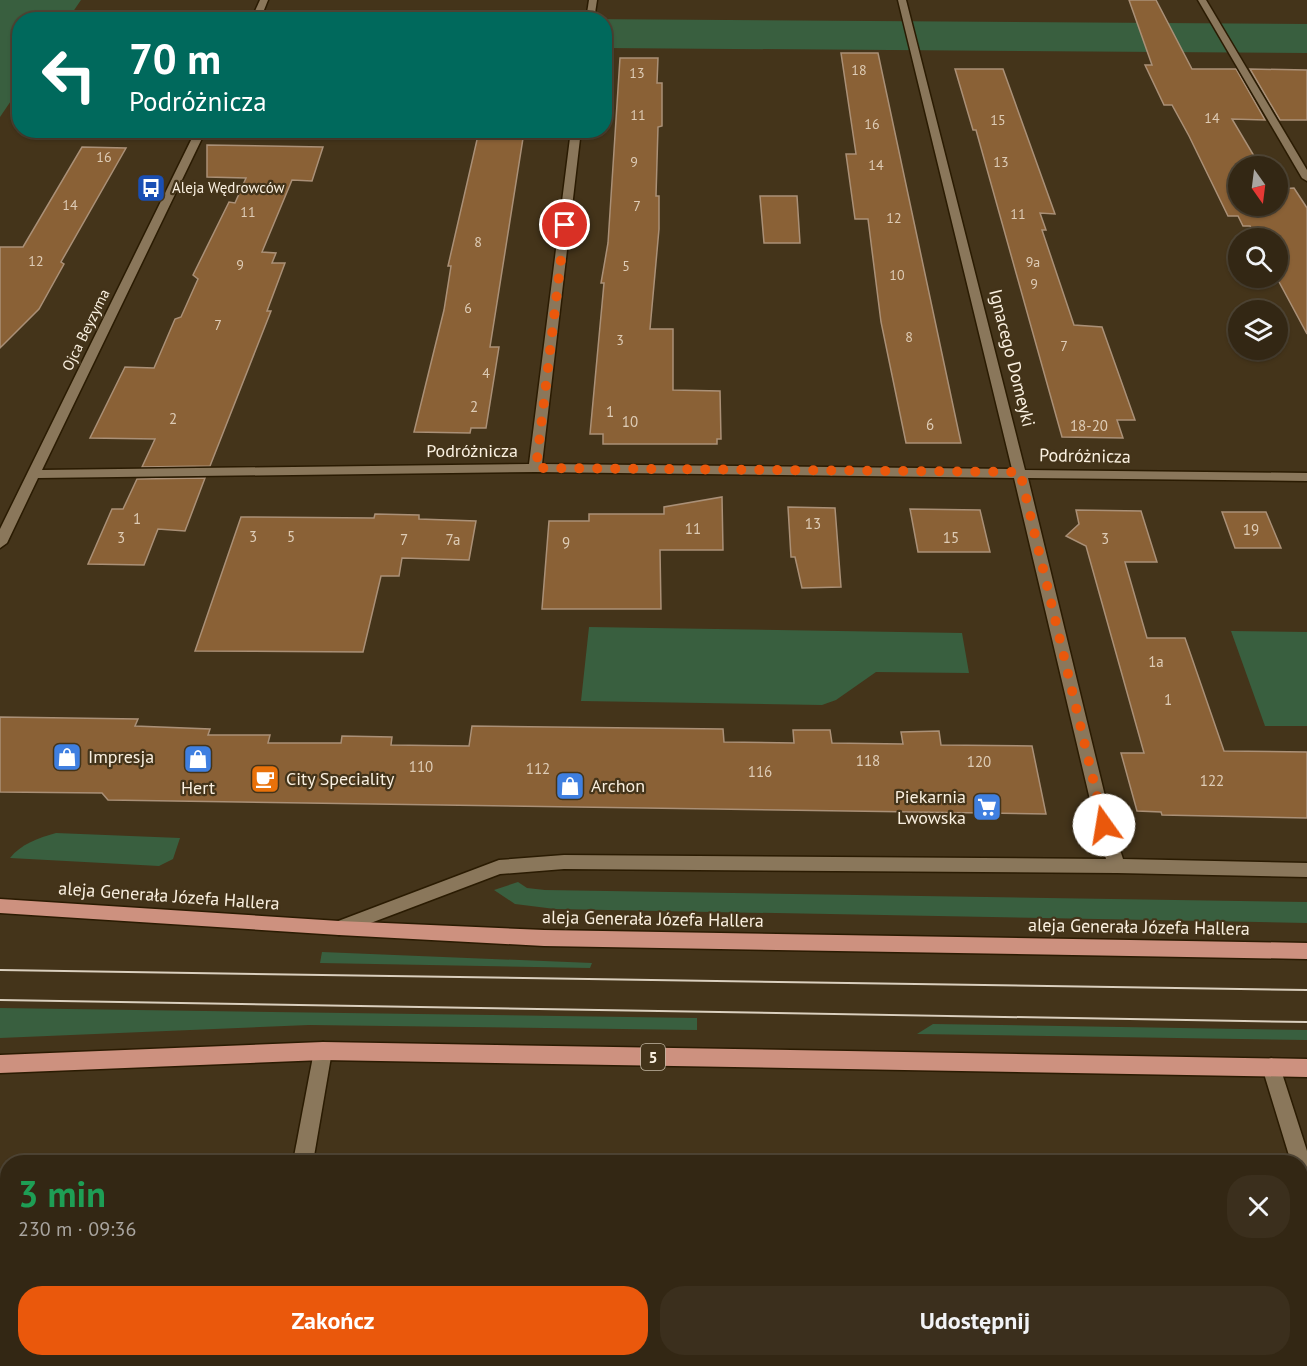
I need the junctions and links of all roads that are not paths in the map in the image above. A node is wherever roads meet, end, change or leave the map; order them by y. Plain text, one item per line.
1 (902, 0) edge
2 (1202, 0) edge
3 (197, 138) edge
4 (575, 138) edge
5 (1307, 178) edge
6 (536, 468) junction
7 (1020, 472) junction
8 (34, 474) junction
9 (1307, 477) edge
10 (0, 543) edge
11 (1117, 866) junction
12 (1307, 870) edge
13 (0, 906) edge
14 (339, 928) junction
15 (1307, 951) edge
16 (322, 1051) junction
17 (0, 1064) edge
18 (1271, 1067) junction
19 (1307, 1068) edge
20 (304, 1155) edge
21 (1299, 1155) edge

1 - 7 street, Ignacego Domeyki
2 - 5 street
3 - 8 street, Ojca Beyzyma
4 - 6 street
6 - 7 street, Podróżnicza
6 - 8 street, Podróżnicza
7 - 9 street, Podróżnicza
7 - 11 street, Ignacego Domeyki
8 - 10 street, Ojca Beyzyma
11 - 12 street
11 - 14 street
13 - 14 main road, aleja Generała Józefa Hallera
14 - 15 main road, aleja Generała Józefa Hallera
16 - 17 main road, 5
16 - 18 main road, 5
16 - 20 street
18 - 19 main road, 5
18 - 21 street

